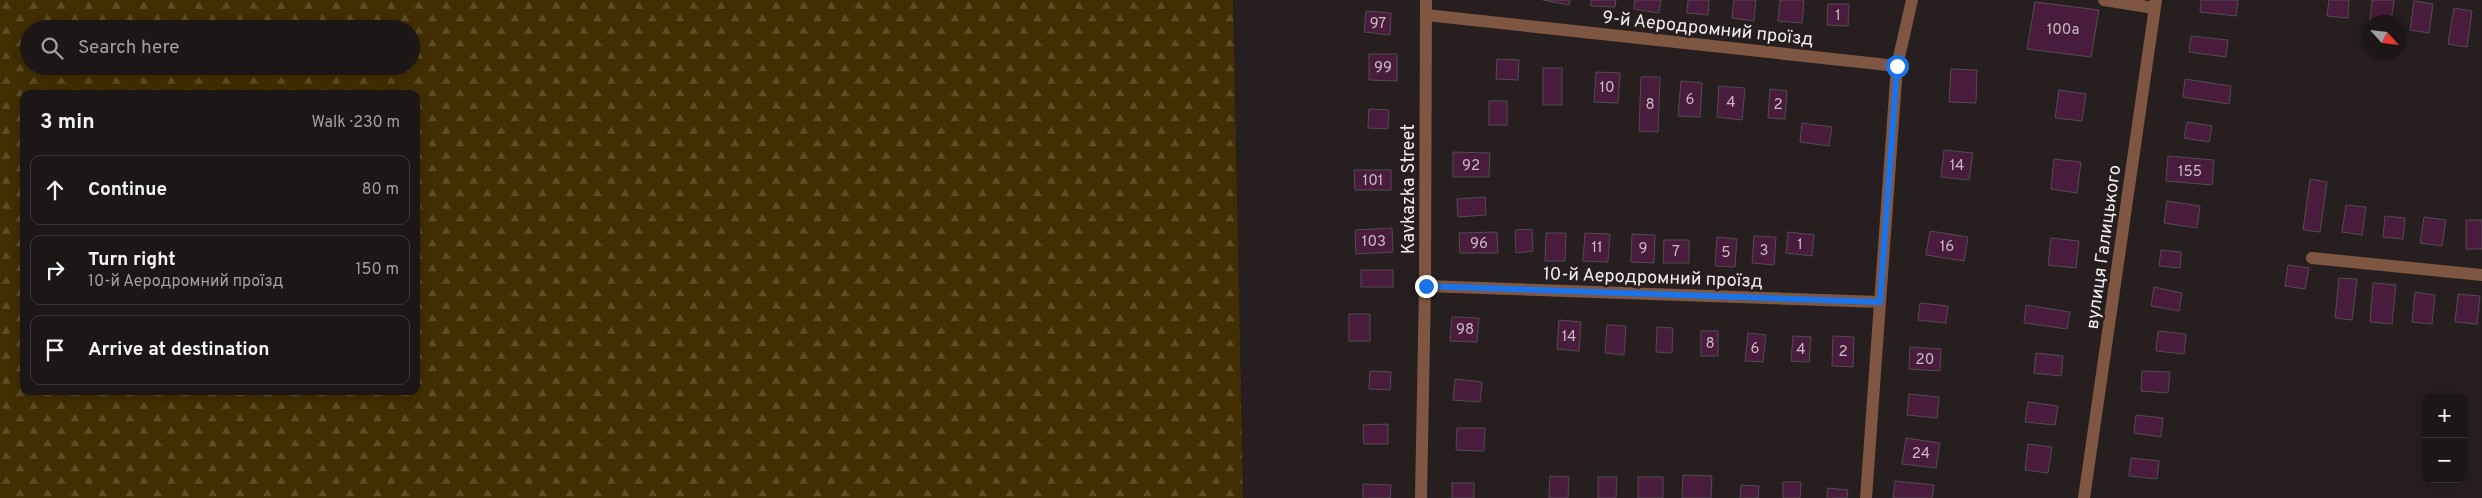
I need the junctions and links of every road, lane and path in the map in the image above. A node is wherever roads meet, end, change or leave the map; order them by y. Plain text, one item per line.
1 (1426, 0) edge
2 (1912, 0) edge
3 (2104, 0) edge
4 (2155, 4) edge
5 (1426, 15) junction
6 (1897, 66) junction
7 (2312, 258) dead end
8 (2482, 275) edge
9 (1426, 286) junction
10 (1880, 302) junction
11 (1420, 498) edge
12 (1866, 498) edge
13 (2084, 498) edge

1 - 5 street, Kavkazka Street
2 - 6 street
3 - 4 street
4 - 13 street, вулиця Галицького
5 - 6 street, 9-й Аеродромний проїзд
5 - 9 street, Kavkazka Street
6 - 10 street
7 - 8 street
9 - 10 street, 10-й Аеродромний проїзд
9 - 11 street, Kavkazka Street
10 - 12 street

